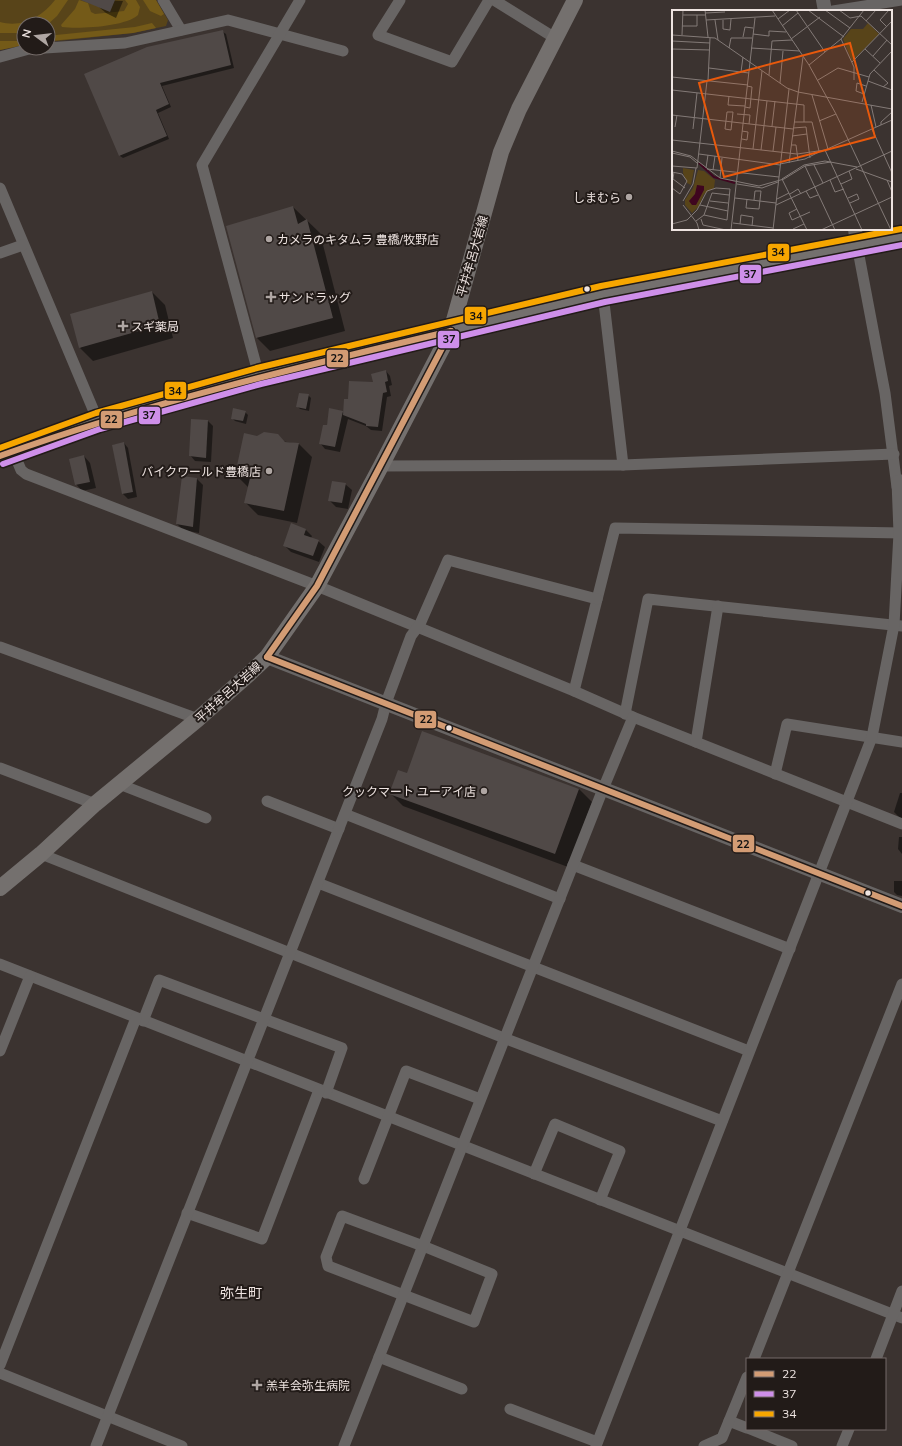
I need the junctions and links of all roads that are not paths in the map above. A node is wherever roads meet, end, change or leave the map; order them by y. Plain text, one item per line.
1 (162, 0) edge
2 (300, 0) edge
3 (400, 0) edge
4 (490, 0) edge
5 (494, 0) edge
6 (575, 0) edge
7 (823, 0) edge
8 (902, 0) edge
9 (825, 10) edge
10 (839, 10) edge
11 (181, 30) junction
12 (280, 34) junction
13 (555, 38) junction
14 (343, 51) dead end
15 (0, 57) edge
16 (0, 188) edge
17 (855, 230) edge
18 (902, 237) edge
19 (23, 245) junction
20 (857, 245) junction
21 (0, 253) edge
22 (603, 294) junction
23 (451, 331) junction
24 (259, 376) junction
25 (98, 421) junction
26 (7, 453) edge
27 (894, 454) junction
28 (623, 465) junction
29 (381, 466) junction
30 (899, 481) edge
31 (902, 515) edge
32 (900, 533) edge
33 (317, 586) junction
34 (597, 599) junction
35 (718, 606) junction
36 (898, 625) edge
37 (417, 628) junction
38 (0, 647) edge
39 (267, 657) junction
40 (574, 691) junction
41 (386, 703) junction
42 (629, 716) junction
43 (198, 719) junction
44 (872, 737) junction
45 (696, 742) junction
46 (902, 742) edge
47 (0, 768) edge
48 (775, 774) junction
49 (119, 784) junction
50 (603, 789) junction
51 (267, 801) dead end
52 (848, 803) junction
53 (95, 804) junction
54 (345, 814) junction
55 (206, 818) dead end
56 (902, 824) edge
57 (339, 829) junction
58 (41, 854) junction
59 (573, 865) junction
60 (819, 874) junction
61 (318, 883) junction
62 (0, 888) edge
63 (560, 899) junction
64 (902, 906) edge
65 (790, 949) junction
66 (290, 952) junction
67 (0, 964) edge
68 (532, 967) junction
69 (30, 976) junction
70 (902, 984) edge
71 (139, 1019) junction
72 (263, 1020) junction
73 (504, 1038) junction
74 (1, 1047) edge
75 (749, 1051) junction
76 (246, 1062) junction
77 (323, 1092) junction
78 (480, 1099) junction
79 (388, 1117) junction
80 (722, 1122) junction
81 (462, 1146) junction
82 (534, 1174) junction
83 (364, 1179) dead end
84 (600, 1200) junction
85 (187, 1213) junction
86 (680, 1231) junction
87 (423, 1246) junction
88 (789, 1274) junction
89 (902, 1291) edge
90 (403, 1295) junction
91 (898, 1316) edge
92 (379, 1357) junction
93 (754, 1358) edge
94 (877, 1358) edge
95 (1, 1360) edge
96 (0, 1373) edge
97 (746, 1378) edge
98 (462, 1389) dead end
99 (510, 1409) dead end
100 (107, 1416) junction
101 (729, 1421) junction
102 (746, 1428) edge
103 (752, 1430) edge
104 (849, 1430) edge
105 (596, 1444) edge
106 (96, 1446) edge
107 (182, 1446) edge
108 (344, 1446) edge
109 (704, 1446) edge
110 (792, 1446) edge
111 (842, 1446) edge

1 - 11 street
2 - 12 street
3 - 4 street
5 - 13 street
6 - 13 main road, 平井牟呂大岩線
7 - 9 street
8 - 10 street
11 - 12 street
11 - 15 street
12 - 14 street
12 - 24 street
13 - 23 main road, 平井牟呂大岩線
16 - 19 street
17 - 20 street
18 - 20 main road
19 - 21 street
19 - 25 street
20 - 22 main road
20 - 27 street
22 - 23 main road
22 - 28 street
23 - 24 main road
23 - 29 main road, 平井牟呂大岩線
24 - 25 main road
25 - 26 main road
26 - 33 street
27 - 28 street
27 - 30 street
28 - 29 street
29 - 33 main road, 平井牟呂大岩線
30 - 31 street
30 - 32 street
32 - 34 street
32 - 36 street
33 - 37 street
33 - 39 main road, 平井牟呂大岩線
34 - 37 street
34 - 40 street
35 - 36 street
35 - 42 street
35 - 45 street
36 - 44 street
37 - 40 street
37 - 41 street
38 - 43 street
39 - 41 street
39 - 43 main road, 平井牟呂大岩線
40 - 42 street
41 - 50 street
41 - 54 street
42 - 45 street
42 - 50 street
43 - 49 main road, 平井牟呂大岩線
44 - 46 street
44 - 48 street
44 - 52 street
45 - 48 street
47 - 53 street
48 - 52 street
49 - 53 main road, 平井牟呂大岩線
49 - 55 street
50 - 59 street
50 - 60 street
51 - 57 street
52 - 56 street
52 - 60 street
53 - 58 main road, 平井牟呂大岩線
54 - 57 street
54 - 63 street
57 - 61 street
58 - 62 main road, 平井牟呂大岩線
58 - 66 street
59 - 63 street
59 - 65 street
60 - 64 street
60 - 65 street
61 - 66 street
61 - 68 street
63 - 68 street
65 - 75 street
66 - 72 street
66 - 73 street
67 - 69 street
68 - 73 street
68 - 75 street
69 - 71 street
69 - 74 street
70 - 88 street
71 - 72 street
71 - 76 street
71 - 95 street
72 - 76 street
72 - 77 street
73 - 78 street
73 - 80 street
75 - 80 street
76 - 77 street
76 - 85 street
77 - 79 street
77 - 85 street
78 - 79 street
78 - 81 street
79 - 81 street
79 - 83 street
80 - 86 street
81 - 82 street
81 - 87 street
82 - 84 street
82 - 84 street
84 - 86 street
85 - 100 street
86 - 88 street
86 - 105 street
87 - 90 street
87 - 90 street
87 - 90 street
88 - 91 street
88 - 93 street
89 - 91 street
90 - 92 street
91 - 94 street
92 - 98 street
92 - 108 street
96 - 100 street
97 - 101 street
99 - 105 street
100 - 106 street
100 - 107 street
101 - 102 street
101 - 109 street
103 - 110 street
104 - 111 street

